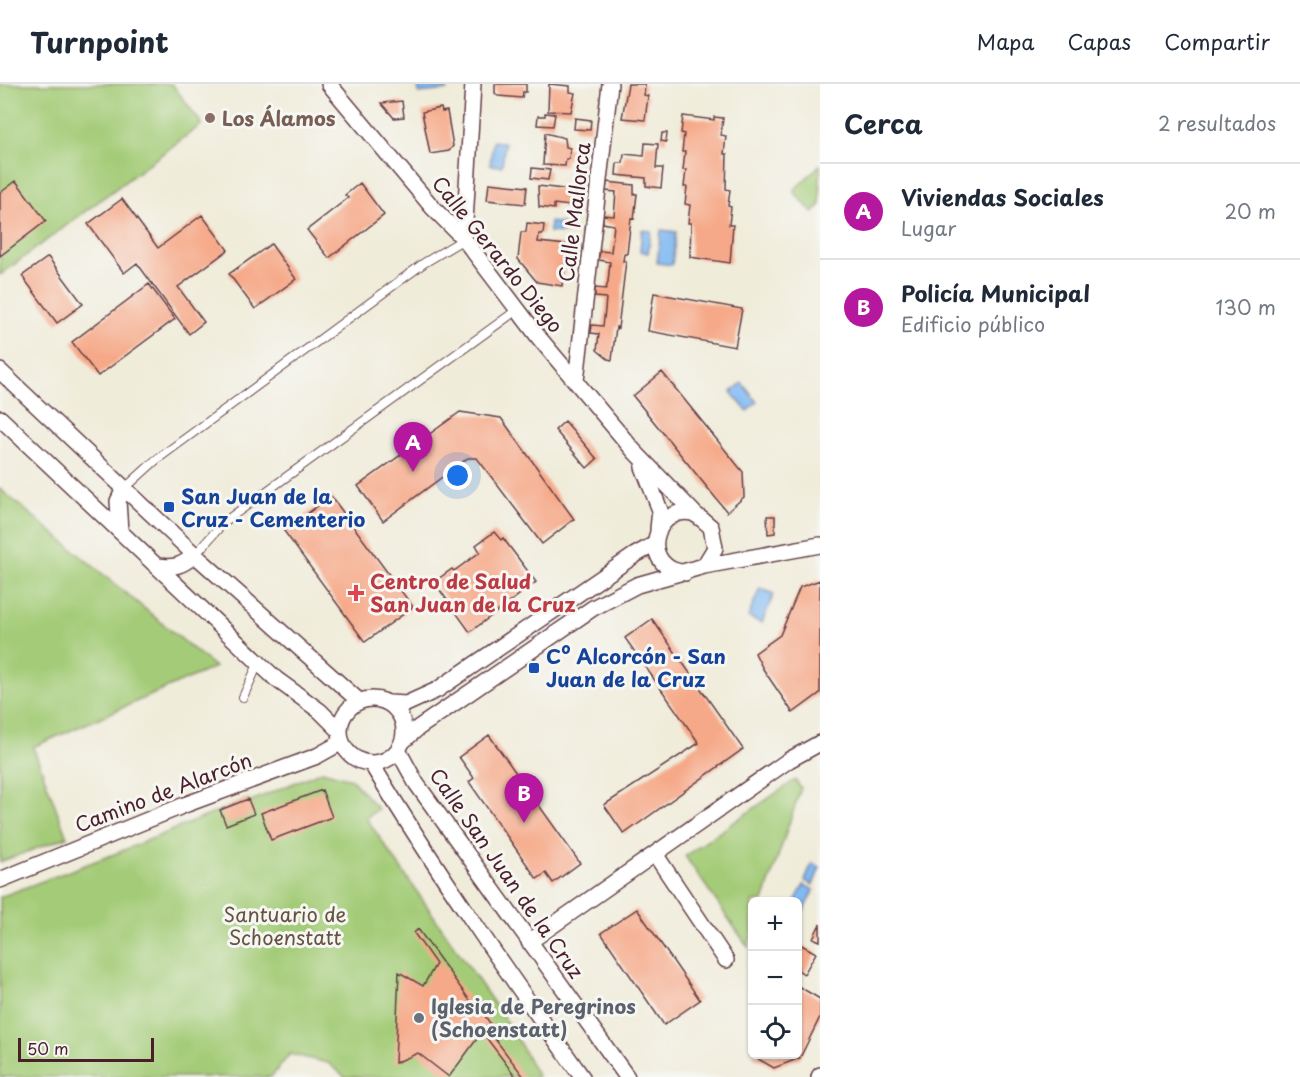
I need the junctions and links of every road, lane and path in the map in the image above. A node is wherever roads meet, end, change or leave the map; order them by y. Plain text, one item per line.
1 (329, 84) edge
2 (472, 84) edge
3 (610, 84) edge
4 (464, 239) junction
5 (518, 310) junction
6 (0, 371) edge
7 (576, 381) junction
8 (0, 418) edge
9 (634, 451) junction
10 (124, 489) junction
11 (694, 513) junction
12 (120, 531) junction
13 (656, 536) junction
14 (820, 545) edge
15 (195, 555) junction
16 (158, 566) junction
17 (704, 566) junction
18 (685, 573) junction
19 (259, 662) junction
20 (243, 697) dead end
21 (359, 701) junction
22 (389, 703) junction
23 (341, 736) junction
24 (820, 743) edge
25 (400, 746) junction
26 (371, 763) junction
27 (655, 855) junction
28 (0, 880) edge
29 (529, 942) junction
30 (726, 960) dead end
31 (582, 1077) edge
32 (627, 1077) edge

1 - 4 street, Calle Gerardo Diego
2 - 4 street
3 - 7 street, Calle Mallorca
4 - 5 street, Calle Gerardo Diego
4 - 10 lane
5 - 7 street, Calle Gerardo Diego
5 - 15 lane
6 - 10 street
7 - 9 street, Calle Gerardo Diego
8 - 12 street
9 - 11 street, Calle Gerardo Diego
9 - 13 street, Calle Gerardo Diego
10 - 12 street
10 - 15 street
11 - 13 street
11 - 17 street
12 - 16 street
13 - 18 street
13 - 22 street
14 - 17 street
15 - 16 street
15 - 21 street
16 - 19 street
17 - 18 street
18 - 25 street
19 - 20 lane
19 - 23 street
21 - 22 street
21 - 23 street
22 - 25 street
23 - 26 street
23 - 28 street, Camino de Alarcón
24 - 27 street
25 - 26 street
25 - 29 street, Calle San Juan de la Cruz
26 - 31 street
27 - 29 street
27 - 30 street
29 - 32 street, Calle San Juan de la Cruz

